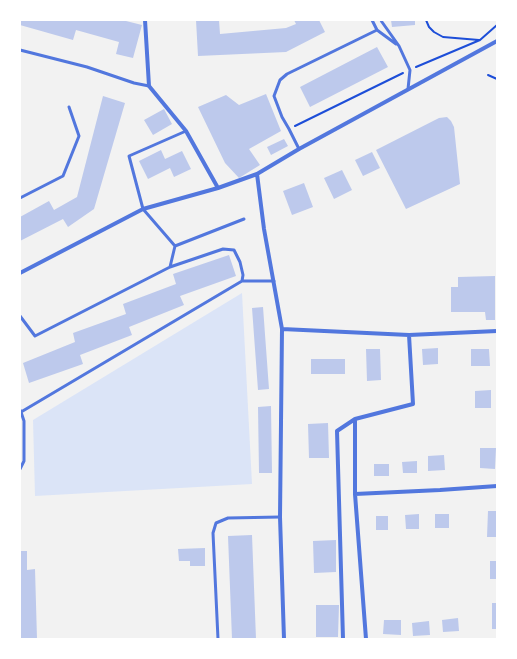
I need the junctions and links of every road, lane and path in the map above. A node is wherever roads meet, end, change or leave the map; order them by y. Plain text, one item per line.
1 (146, 20) edge
2 (372, 20) edge
3 (381, 20) edge
4 (426, 20) edge
5 (497, 25) edge
6 (377, 30) junction
7 (480, 40) junction
8 (497, 41) edge
9 (399, 46) junction
10 (20, 50) edge
11 (410, 70) junction
12 (488, 75) dead end
13 (497, 79) edge
14 (149, 86) junction
15 (408, 89) junction
16 (69, 107) dead end
17 (289, 129) junction
18 (186, 131) junction
19 (299, 149) junction
20 (257, 174) junction
21 (218, 188) junction
22 (20, 198) edge
23 (143, 208) junction
24 (244, 219) dead end
25 (175, 246) junction
26 (170, 267) junction
27 (20, 273) edge
28 (242, 281) junction
29 (274, 281) junction
30 (20, 316) edge
31 (282, 329) junction
32 (497, 331) edge
33 (409, 335) junction
34 (21, 411) edge
35 (355, 419) junction
36 (20, 469) edge
37 (497, 486) edge
38 (355, 494) junction
39 (280, 517) junction
40 (218, 639) edge
41 (284, 639) edge
42 (343, 639) edge
43 (366, 639) edge

1 - 14 street
2 - 6 lane
3 - 9 lane
4 - 7 path
5 - 7 path
6 - 9 lane
6 - 17 lane
7 - 11 path
8 - 15 street
9 - 11 lane
10 - 14 lane
11 - 15 lane
11 - 17 path
12 - 13 path
14 - 18 street
15 - 19 street
16 - 22 lane
17 - 19 lane
18 - 21 street
18 - 23 lane
19 - 20 street
20 - 21 street
20 - 29 street
21 - 23 street
23 - 25 lane
23 - 27 street
24 - 25 lane
25 - 26 lane
26 - 28 lane
26 - 30 lane
28 - 29 lane
28 - 34 lane
29 - 31 street
31 - 33 street
31 - 39 street
32 - 33 street
33 - 35 street
34 - 36 lane
35 - 38 street
35 - 42 street
37 - 38 street
38 - 43 street
39 - 40 lane
39 - 41 street

